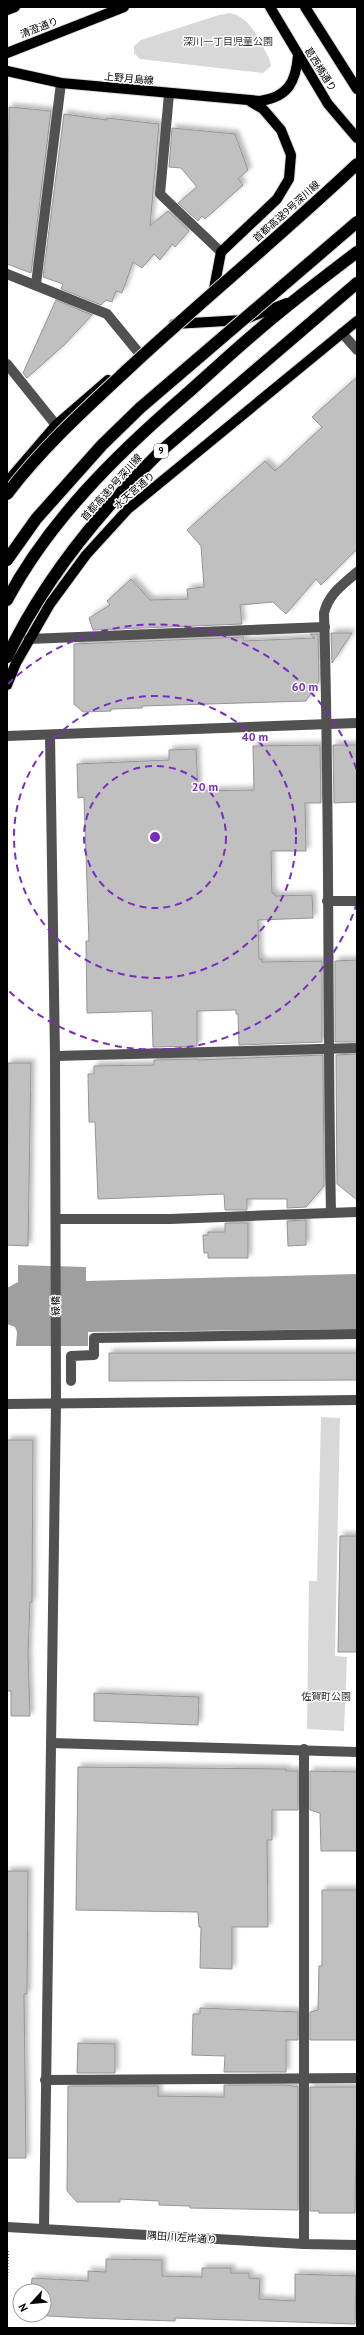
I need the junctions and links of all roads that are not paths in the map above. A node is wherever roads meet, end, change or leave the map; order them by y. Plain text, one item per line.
1 (15, 7) edge
2 (124, 7) edge
3 (270, 7) edge
4 (305, 7) edge
5 (7, 10) edge
6 (7, 52) edge
7 (298, 55) junction
8 (7, 71) edge
9 (61, 83) junction
10 (357, 89) edge
11 (169, 94) junction
12 (249, 101) junction
13 (357, 138) edge
14 (357, 164) edge
15 (357, 222) edge
16 (357, 249) edge
17 (221, 252) junction
18 (357, 252) edge
19 (7, 274) edge
20 (357, 283) edge
21 (36, 284) junction
22 (212, 294) junction
23 (357, 321) edge
24 (174, 324) junction
25 (342, 333) junction
26 (357, 350) edge
27 (139, 353) junction
28 (7, 364) edge
29 (56, 426) junction
30 (7, 482) edge
31 (7, 494) edge
32 (7, 560) edge
33 (357, 572) edge
34 (7, 600) edge
35 (324, 626) junction
36 (29, 639) junction
37 (7, 657) edge
38 (7, 685) edge
39 (357, 723) edge
40 (327, 724) junction
41 (50, 735) junction
42 (7, 736) edge
43 (327, 901) junction
44 (357, 901) edge
45 (357, 1048) edge
46 (328, 1049) junction
47 (55, 1056) junction
48 (357, 1212) edge
49 (331, 1213) junction
50 (56, 1219) junction
51 (357, 1334) edge
52 (71, 1381) dead end
53 (357, 1400) edge
54 (56, 1402) junction
55 (7, 1404) edge
56 (51, 1743) junction
57 (304, 1749) junction
58 (357, 1752) edge
59 (303, 2078) junction
60 (357, 2078) edge
61 (45, 2080) junction
62 (7, 2227) edge
63 (44, 2228) junction
64 (304, 2244) junction
65 (357, 2245) edge

1 - 5 main road
2 - 6 main road, 清澄通り
3 - 7 main road, 葛西橋通り
4 - 10 main road, 葛西橋通り
7 - 12 main road, 上野月島線
7 - 13 main road, 葛西橋通り
8 - 9 main road, 上野月島線
9 - 11 main road, 上野月島線
9 - 21 street
11 - 12 main road, 上野月島線
11 - 17 street
12 - 17 main road
14 - 22 main road
14 - 31 highway, 首都高速9号深川線, bridge
15 - 32 highway, bridge
16 - 24 main road
17 - 22 main road
18 - 34 highway
19 - 21 street
20 - 37 highway, 首都高速9号深川線 / 9
21 - 27 street
22 - 24 main road
23 - 25 main road, 水天宮通り
24 - 27 main road
25 - 26 street
25 - 36 main road, 水天宮通り
27 - 29 main road
28 - 29 street
29 - 30 main road
33 - 35 street
35 - 36 street
35 - 40 street
36 - 38 main road, 水天宮通り
39 - 40 street
40 - 41 street
40 - 43 street
41 - 42 street
41 - 47 street, 緑橋
43 - 44 street
43 - 46 street
45 - 46 street
46 - 47 street
46 - 49 street
47 - 50 street, 緑橋
48 - 49 street
49 - 50 street
50 - 54 street, 緑橋
51 - 52 street
53 - 54 street
54 - 55 street
54 - 56 street, 緑橋
56 - 57 street
56 - 61 street, 緑橋
57 - 58 street
57 - 59 street
59 - 60 street
59 - 61 street
59 - 64 street
61 - 63 street, 緑橋
62 - 63 street, 隅田川左岸通り
63 - 64 street, 隅田川左岸通り
64 - 65 street, 隅田川左岸通り

